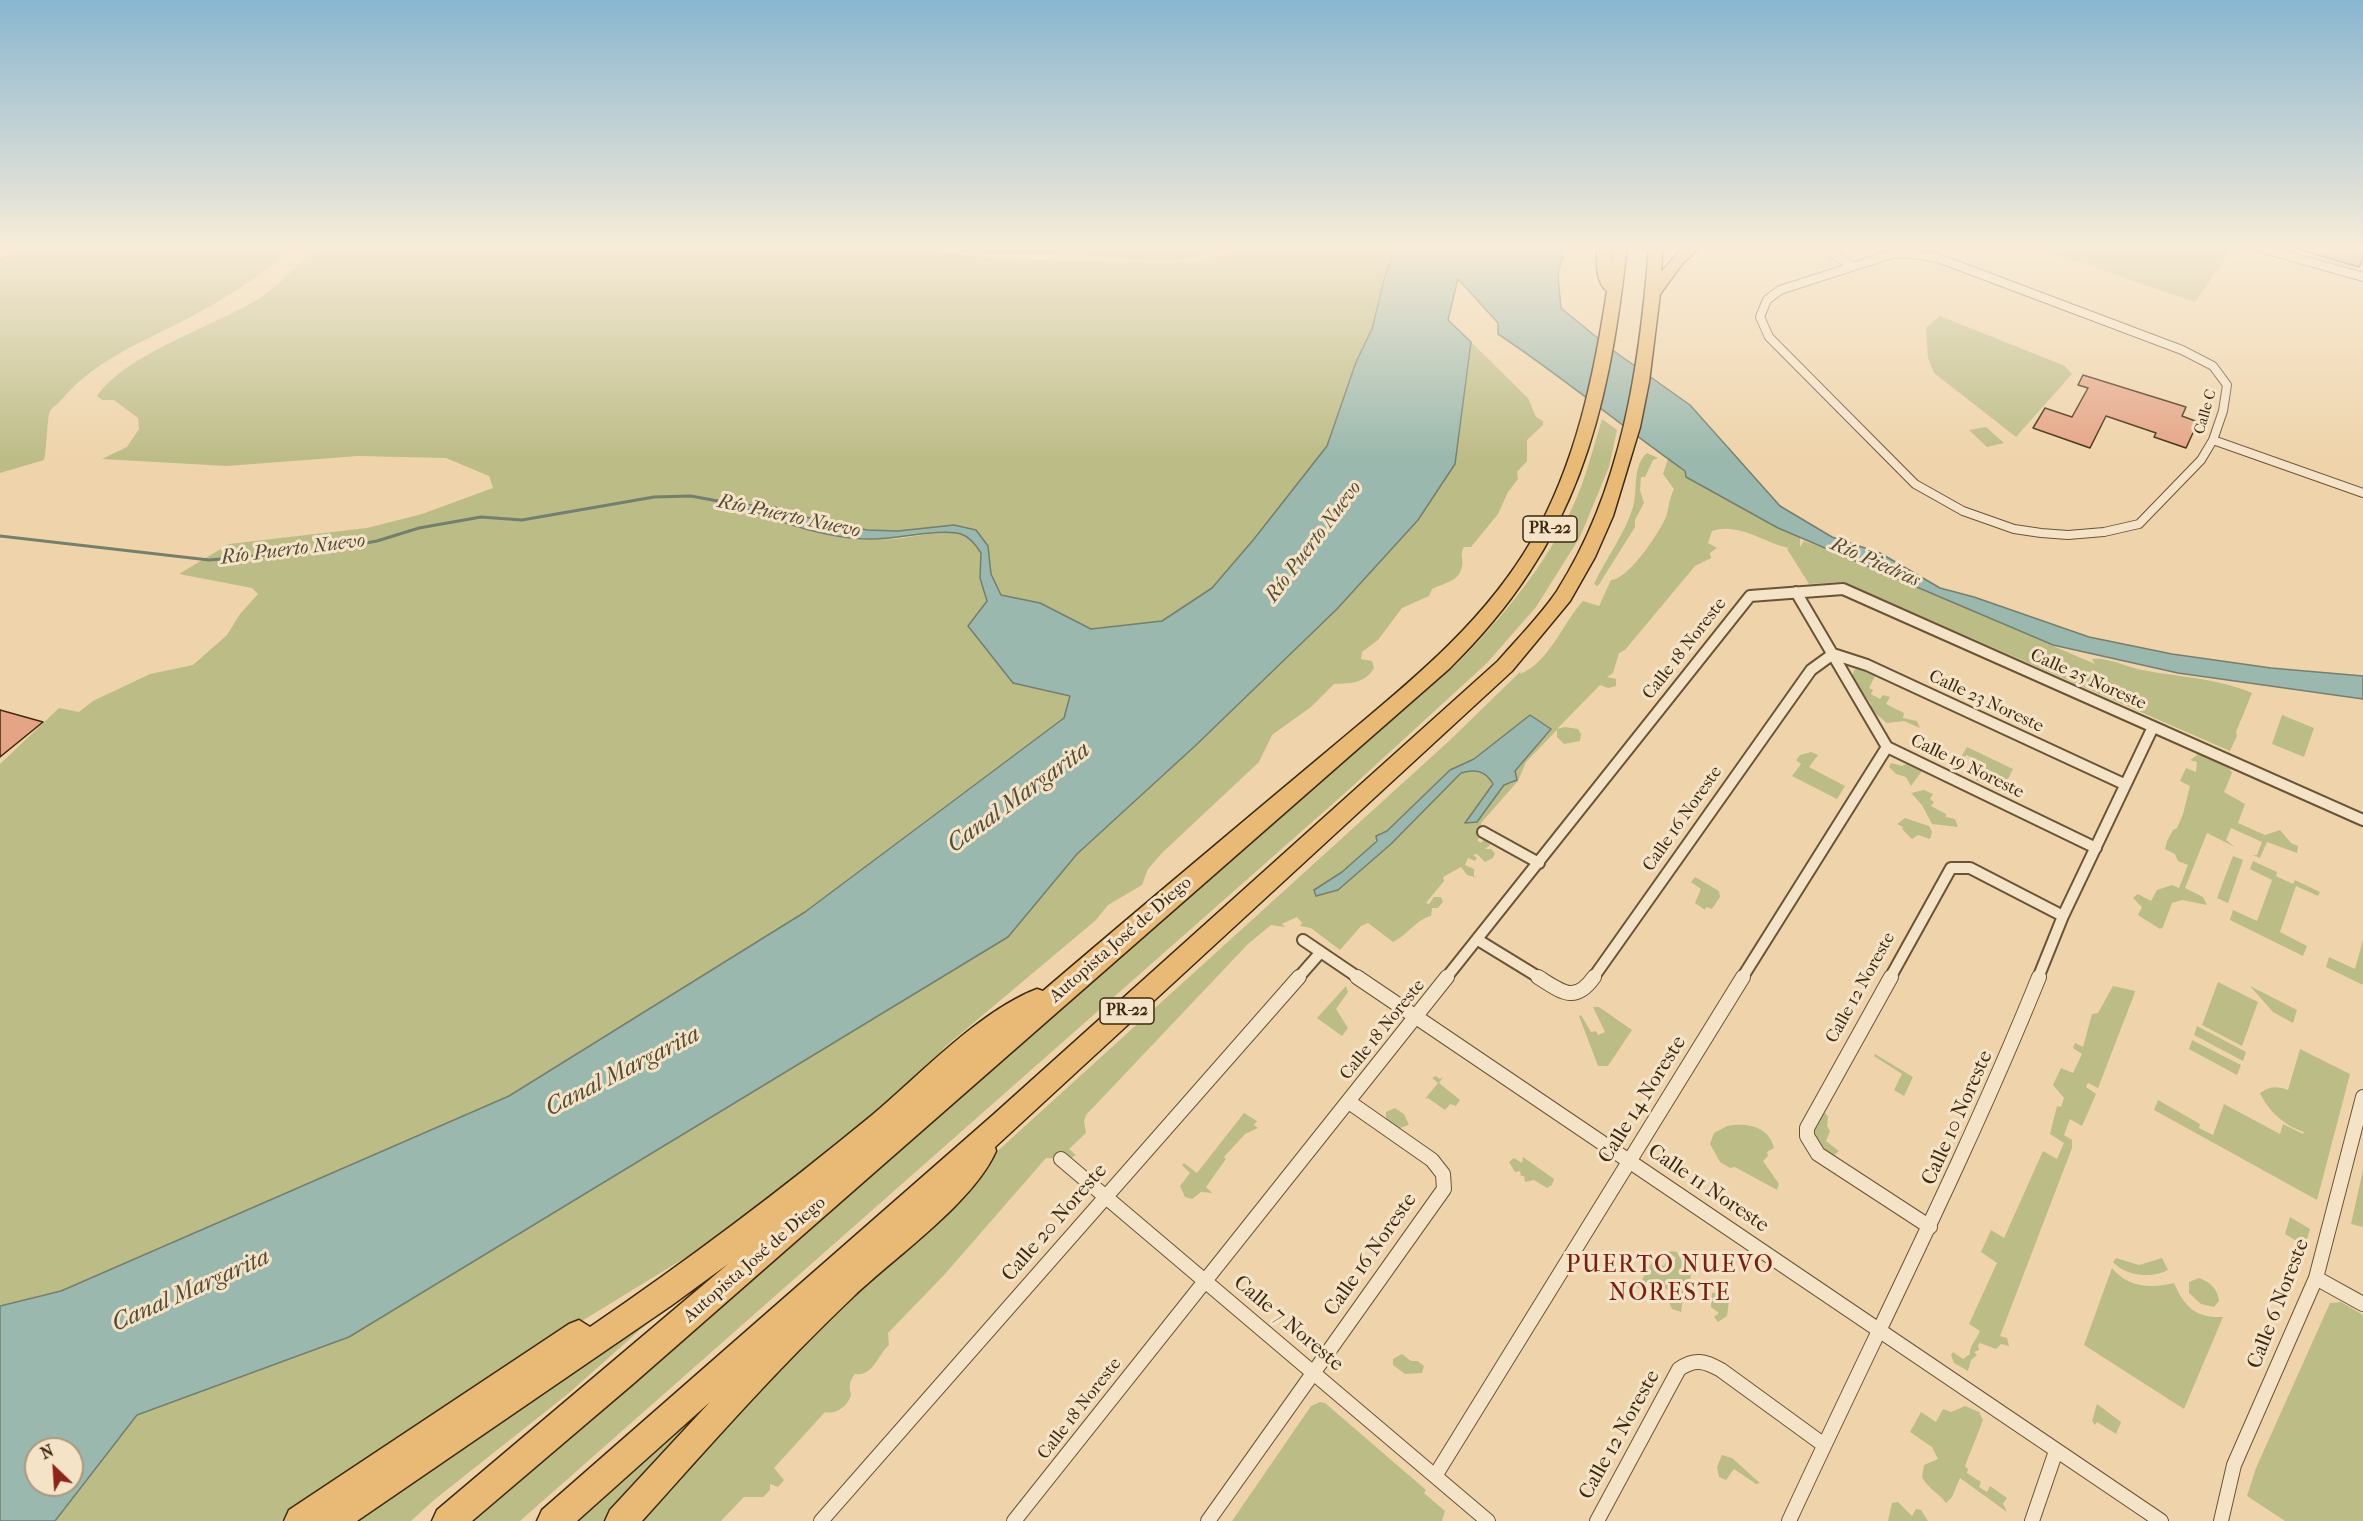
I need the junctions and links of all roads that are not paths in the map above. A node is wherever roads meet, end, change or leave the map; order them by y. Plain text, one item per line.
1 (1612, 317) edge
2 (1650, 317) edge
3 (1760, 317) edge
4 (2094, 317) edge
5 (2213, 440) junction
6 (2363, 493) edge
7 (1796, 592) junction
8 (1833, 654) junction
9 (2153, 727) junction
10 (1887, 747) junction
11 (2124, 784) junction
12 (2363, 820) edge
13 (1483, 832) dead end
14 (2096, 849) junction
15 (1539, 863) junction
16 (2063, 916) junction
17 (1302, 940) dead end
18 (1478, 940) junction
19 (1320, 953) junction
20 (1081, 973) junction
21 (1417, 1016) junction
22 (2363, 1097) edge
23 (1349, 1102) junction
24 (1002, 1124) junction
25 (1061, 1159) dead end
26 (1628, 1160) junction
27 (1106, 1197) junction
28 (786, 1201) junction
29 (1930, 1227) junction
30 (2316, 1278) junction
31 (1204, 1281) junction
32 (2363, 1305) edge
33 (1879, 1332) junction
34 (1314, 1373) junction
35 (1824, 1444) junction
36 (2056, 1451) junction
37 (1435, 1476) junction
38 (300, 1521) edge
39 (330, 1521) edge
40 (448, 1521) edge
41 (553, 1521) edge
42 (621, 1521) edge
43 (821, 1521) edge
44 (1014, 1521) edge
45 (1208, 1521) edge
46 (1488, 1521) edge
47 (1597, 1521) edge
48 (1790, 1521) edge
49 (2032, 1521) edge
50 (2161, 1521) edge
51 (2221, 1521) edge

1 - 20 highway, Autopista José de Diego / PR-22
2 - 24 highway, PR-22
3 - 5 street, Calle C
4 - 5 street, Calle C
5 - 6 street
7 - 8 street, Calle 19 Noreste
7 - 9 street, Calle 25 Noreste
7 - 15 street, Calle 18 Noreste
8 - 10 street, Calle 19 Noreste
8 - 11 street, Calle 23 Noreste
8 - 18 street, Calle 16 Noreste
9 - 11 street, Calle 10 Noreste
9 - 12 street, Calle 25 Noreste
10 - 14 street, Calle 19 Noreste
10 - 26 street, Calle 14 Noreste
11 - 14 street, Calle 10 Noreste
13 - 15 street
14 - 16 street, Calle 10 Noreste
15 - 18 street, Calle 18 Noreste
16 - 29 street, Calle 10 Noreste
16 - 29 street, Calle 12 Noreste
17 - 19 street, Calle 11 Noreste
18 - 21 street, Calle 18 Noreste
19 - 21 street, Calle 11 Noreste
19 - 27 street, Calle 20 Noreste
20 - 28 highway
20 - 40 highway, Autopista José de Diego / PR-22
21 - 23 street, Calle 18 Noreste
21 - 26 street, Calle 11 Noreste
22 - 30 street, Calle 6 Noreste
23 - 31 street, Calle 18 Noreste
23 - 34 street, Calle 16 Noreste
24 - 41 highway, PR-22
24 - 42 highway
25 - 27 street, Calle 7 Noreste
26 - 33 street, Calle 11 Noreste
26 - 37 street, Calle 14 Noreste
27 - 31 street, Calle 7 Noreste
27 - 43 street, Calle 20 Noreste
28 - 38 highway
28 - 39 highway
29 - 33 street, Calle 10 Noreste
30 - 32 street
30 - 51 street, Calle 6 Noreste
31 - 34 street, Calle 7 Noreste
31 - 44 street, Calle 18 Noreste
33 - 35 street, Calle 10 Noreste
33 - 36 street, Calle 11 Noreste
34 - 37 street, Calle 7 Noreste
34 - 45 street, Calle 16 Noreste
35 - 47 street, Calle 12 Noreste
35 - 48 street, Calle 10 Noreste
36 - 49 street
36 - 50 street, Calle 11 Noreste
37 - 46 street, Calle 7 Noreste

